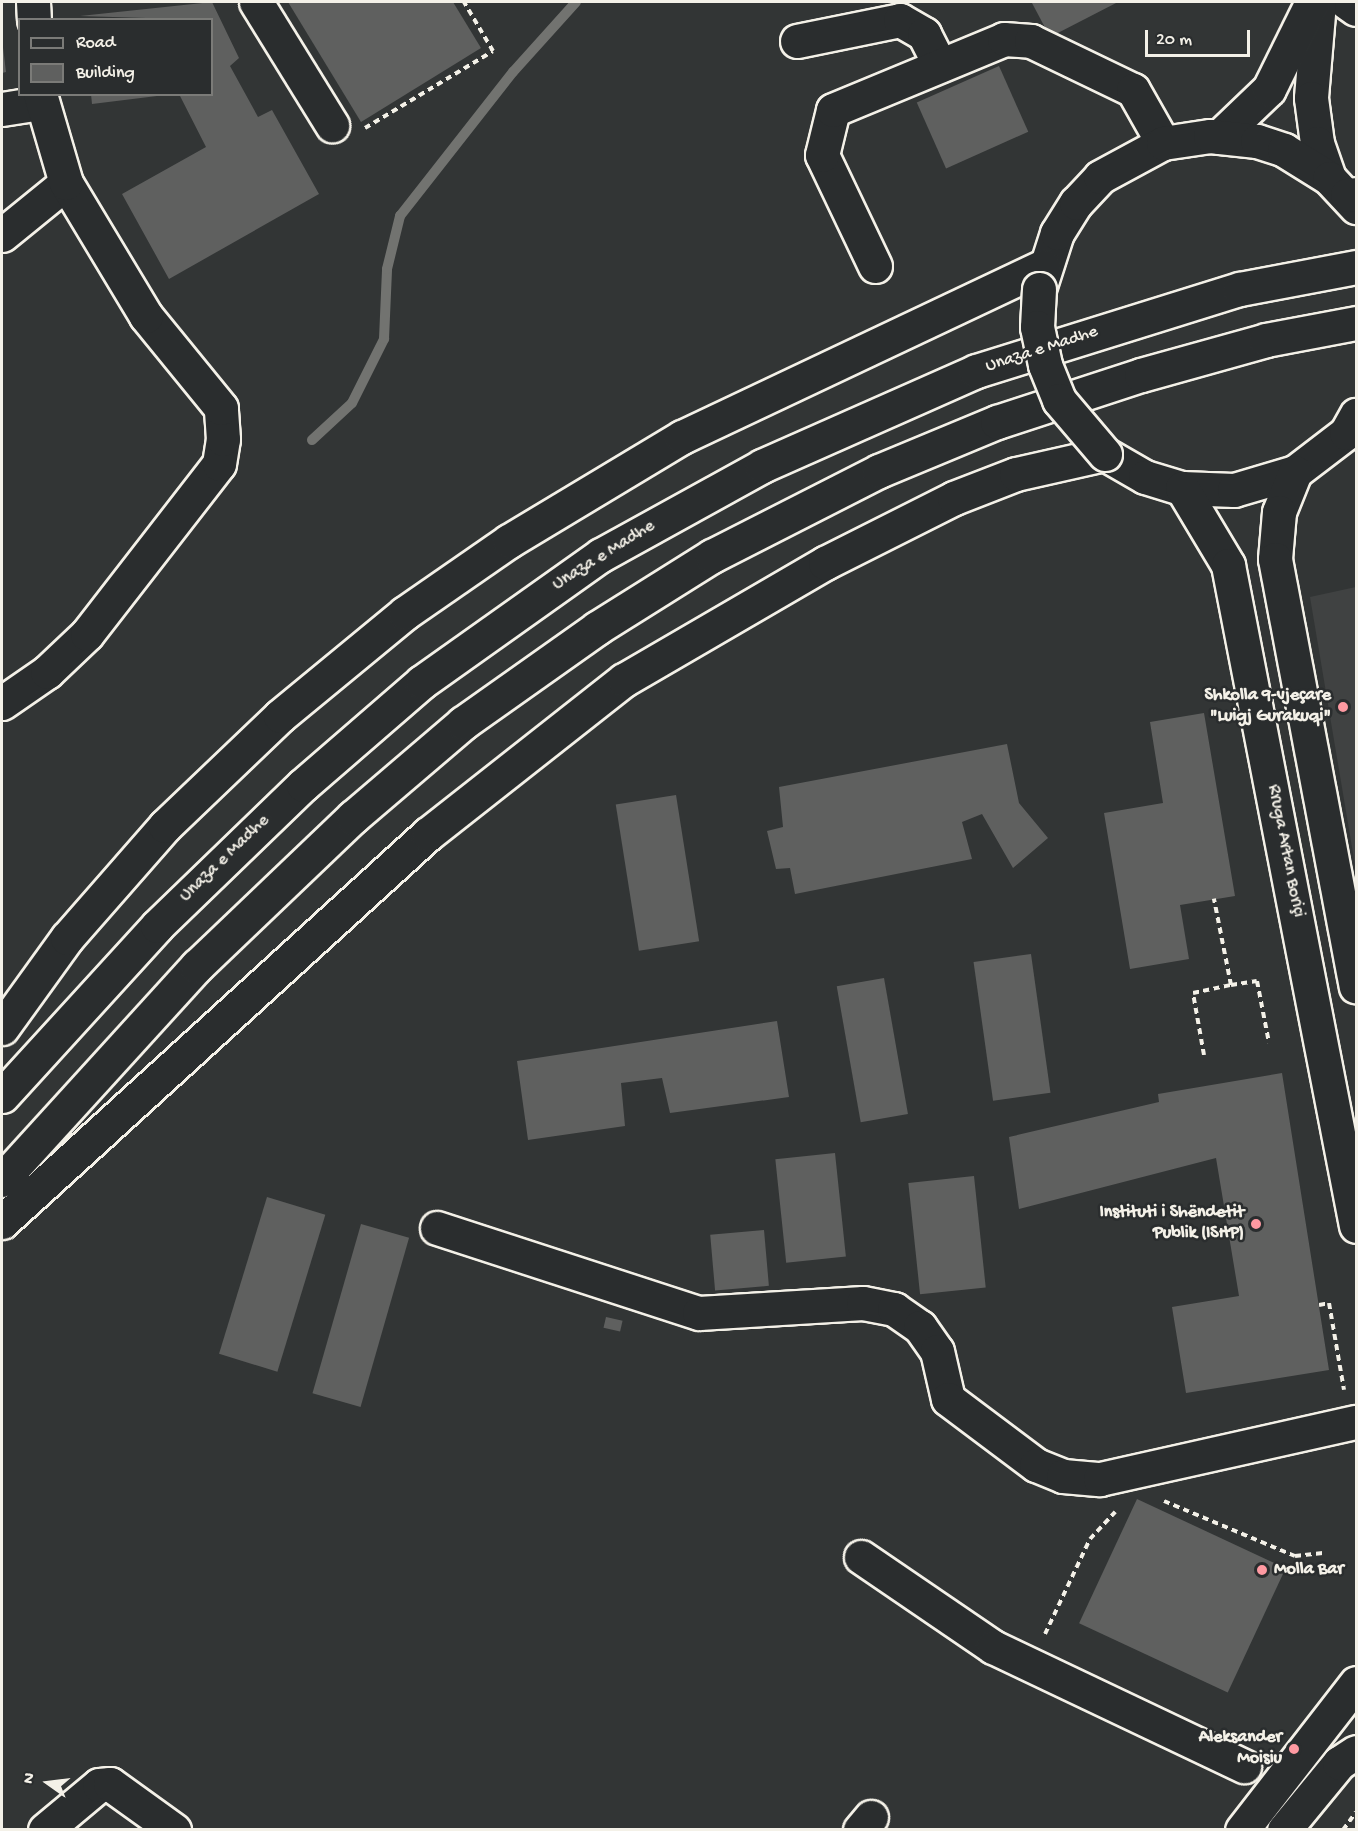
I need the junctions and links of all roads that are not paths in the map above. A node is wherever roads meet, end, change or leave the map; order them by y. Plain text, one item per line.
1 (33, 2) edge
2 (256, 2) edge
3 (1312, 2) edge
4 (1319, 2) edge
5 (1346, 2) edge
6 (1356, 9) edge
7 (34, 18) edge
8 (797, 41) dead end
9 (940, 65) junction
10 (40, 99) edge
11 (2, 109) edge
12 (345, 129) road end
13 (1219, 137) junction
14 (1163, 143) junction
15 (66, 183) junction
16 (1347, 194) edge
17 (2, 235) edge
18 (875, 266) dead end
19 (1356, 267) edge
20 (1041, 277) junction
21 (1356, 323) edge
22 (1356, 415) edge
23 (1105, 454) junction
24 (1296, 472) junction
25 (1182, 488) junction
26 (2, 704) edge
27 (1356, 986) edge
28 (2, 1028) edge
29 (2, 1095) edge
30 (2, 1180) edge
31 (2, 1222) edge
32 (1356, 1226) edge
33 (437, 1228) dead end
34 (1356, 1422) edge
35 (861, 1557) dead end
36 (1356, 1683) edge
37 (1351, 1751) edge
38 (1244, 1766) dead end
39 (45, 1830) edge
40 (174, 1830) edge
41 (1242, 1830) edge
42 (1284, 1830) edge

1 - 7 main road
2 - 12 main road
3 - 13 main road
4 - 16 main road
5 - 6 main road
8 - 9 main road
9 - 14 main road
9 - 18 main road
10 - 11 main road
10 - 15 main road
13 - 14 main road
13 - 16 main road
14 - 20 main road
15 - 17 main road
15 - 26 main road
19 - 29 main road, Unaza e Madhe
20 - 23 main road, bridge
20 - 28 main road
21 - 30 main road
22 - 24 main road
23 - 25 main road
23 - 31 main road
24 - 25 main road
24 - 27 main road
25 - 32 main road, Rruga Artan Boriçi
33 - 34 main road
35 - 38 main road
36 - 41 main road
37 - 42 main road
39 - 40 main road

